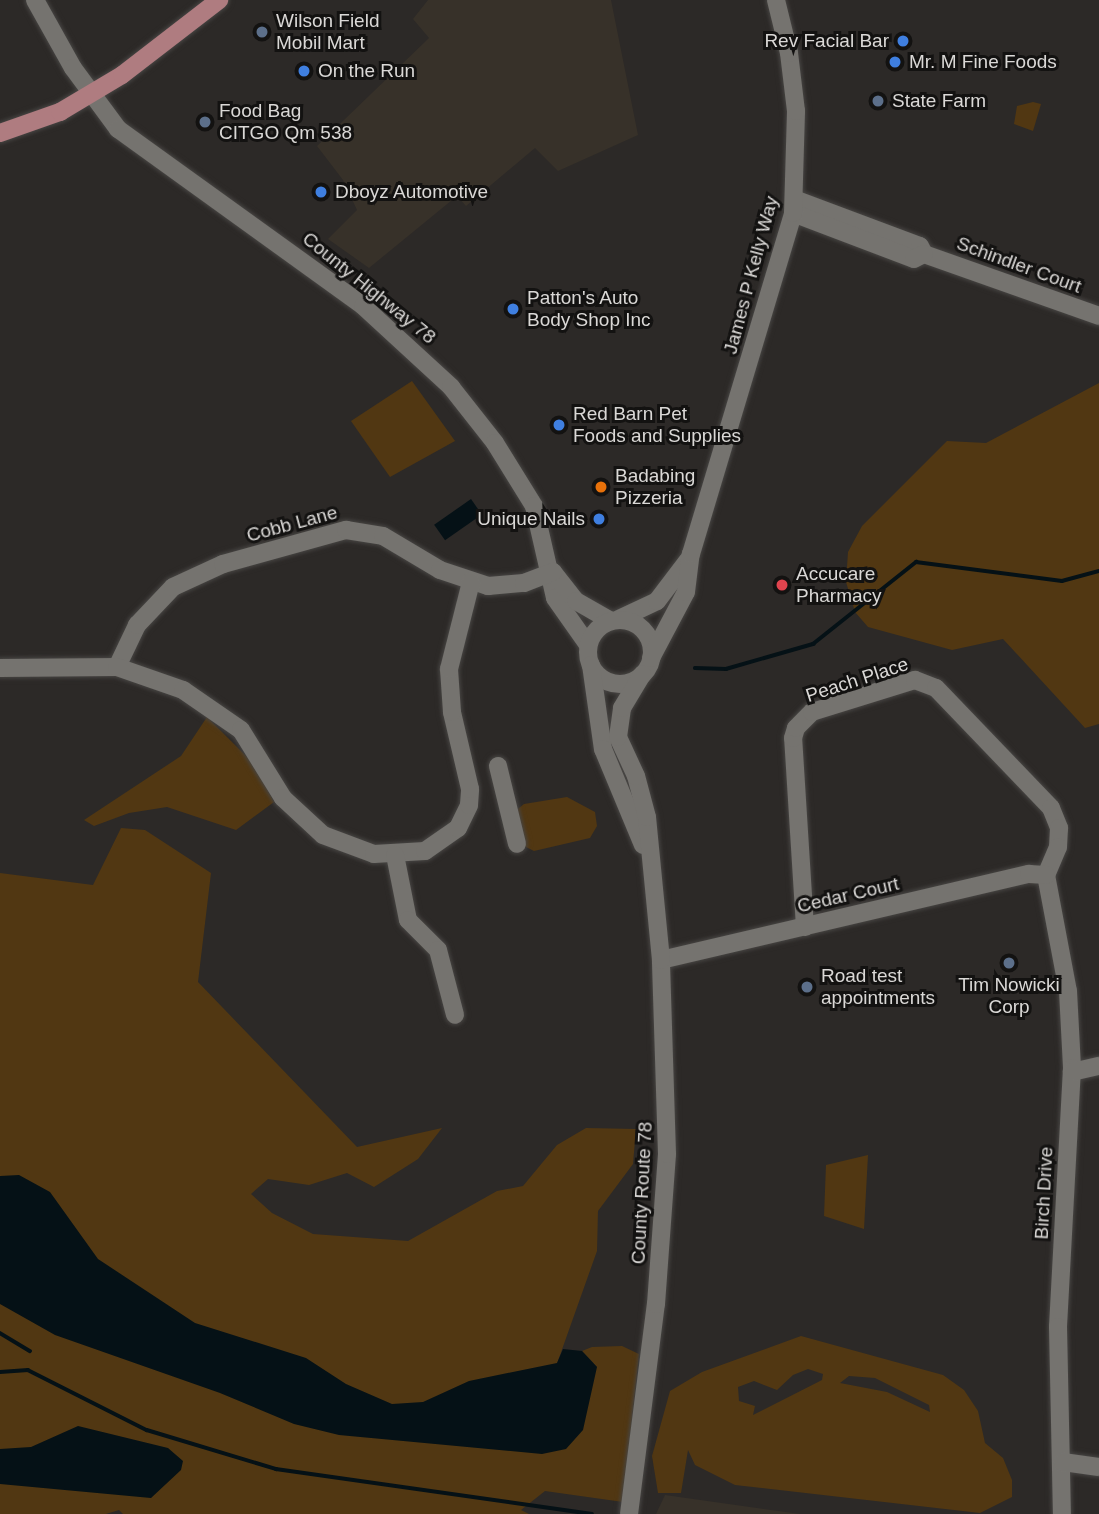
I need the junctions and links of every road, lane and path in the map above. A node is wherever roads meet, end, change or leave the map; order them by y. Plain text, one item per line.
1 (35, 0) edge
2 (219, 0) edge
3 (776, 0) edge
4 (92, 93) junction
5 (0, 133) edge
6 (793, 206) junction
7 (1099, 316) edge
8 (691, 554) junction
9 (553, 572) junction
10 (471, 582) junction
11 (614, 620) junction
12 (588, 645) junction
13 (651, 658) junction
14 (591, 665) junction
15 (117, 667) junction
16 (0, 668) edge
17 (642, 676) junction
18 (498, 766) dead end
19 (517, 844) dead end
20 (395, 855) junction
21 (651, 872) junction
22 (1046, 875) junction
23 (806, 927) junction
24 (661, 960) junction
25 (455, 1014) dead end
26 (1099, 1066) edge
27 (1072, 1072) junction
28 (1063, 1462) junction
29 (1099, 1467) edge
30 (629, 1514) edge
31 (1062, 1514) edge

1 - 4 street, County Highway 78
2 - 4 main road
3 - 6 street, James P Kelly Way
4 - 5 main road
4 - 9 street, County Highway 78
6 - 7 street, Schindler Court
6 - 8 street, James P Kelly Way
8 - 11 street, James P Kelly Way
8 - 13 street, James P Kelly Way
9 - 10 street, Cobb Lane
9 - 11 street, County Highway 78
9 - 12 street, County Highway 78
10 - 15 street, Cobb Lane
10 - 20 street
11 - 12 street
11 - 13 street
12 - 14 street
13 - 17 street
14 - 17 street
14 - 21 street, County Route 78
15 - 16 street
15 - 20 street
17 - 21 street, County Route 78
18 - 19 street
20 - 25 street
21 - 24 street, County Route 78
22 - 23 street, Cedar Court
22 - 23 street, Peach Place
22 - 27 street, Birch Drive
23 - 24 street, Cedar Court
24 - 30 street, County Route 78
26 - 27 street
27 - 28 street, Birch Drive
28 - 29 street
28 - 31 street, Birch Drive

